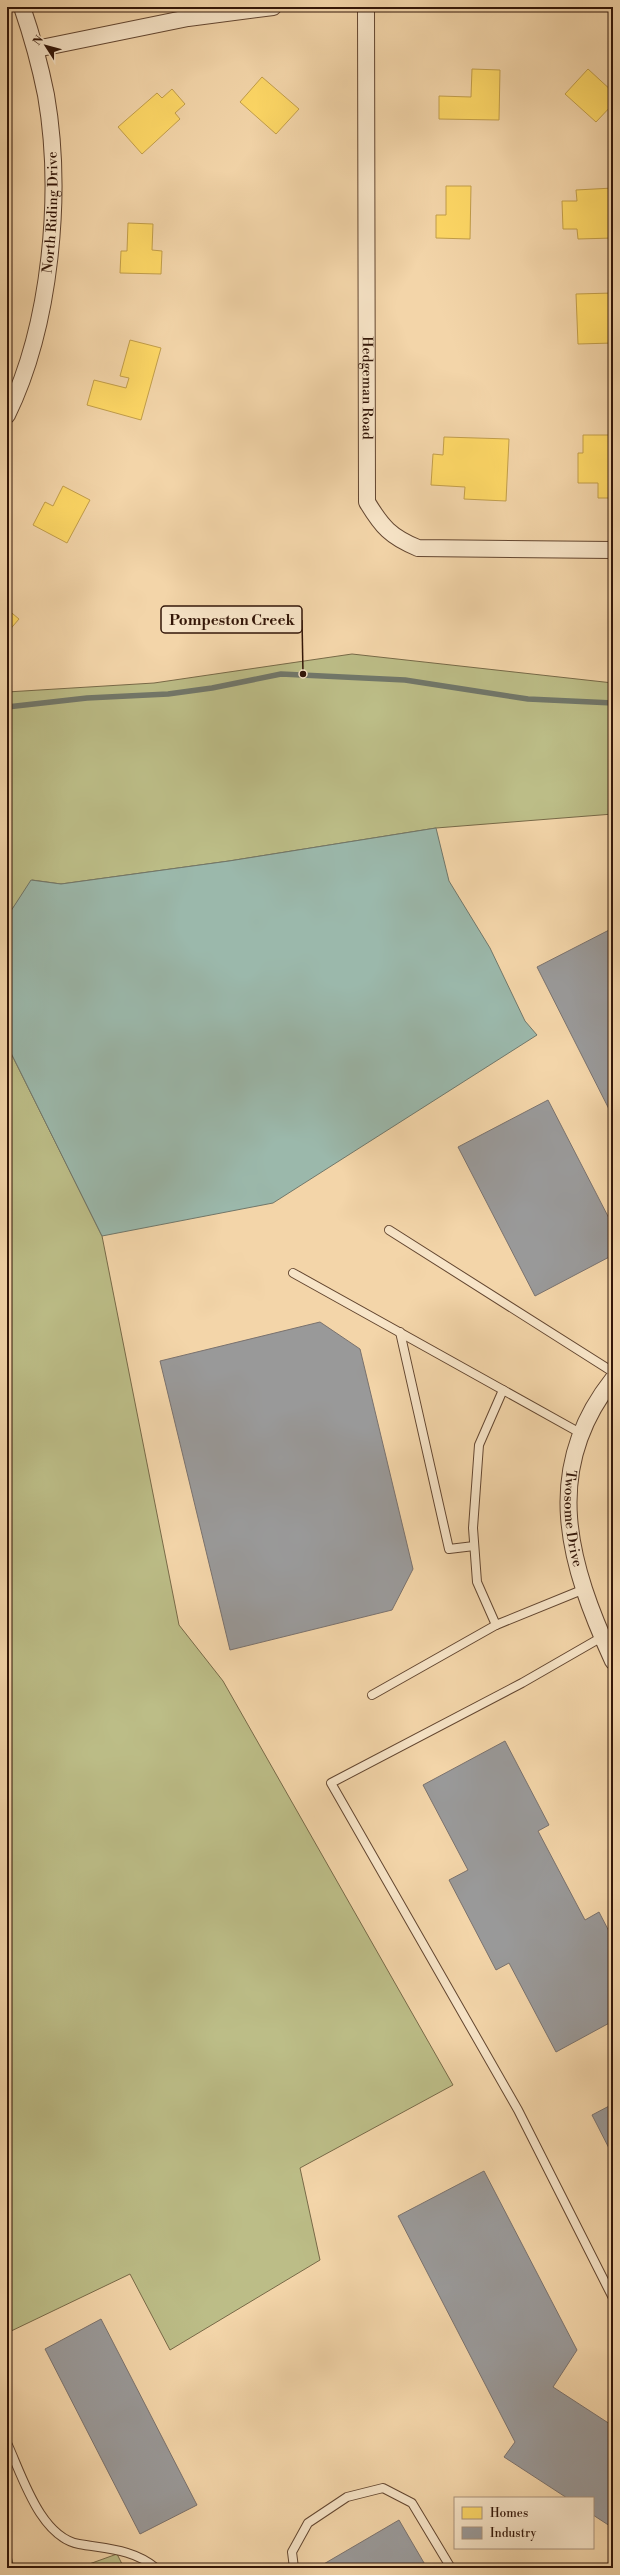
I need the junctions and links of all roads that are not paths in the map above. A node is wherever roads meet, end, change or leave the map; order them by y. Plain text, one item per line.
1 (22, 7) edge
2 (273, 7) edge
3 (366, 7) edge
4 (36, 49) junction
5 (7, 416) edge
6 (613, 550) edge
7 (389, 1230) dead end
8 (293, 1273) dead end
9 (400, 1332) junction
10 (613, 1372) edge
11 (613, 1379) edge
12 (503, 1390) junction
13 (582, 1434) junction
14 (474, 1546) junction
15 (582, 1590) junction
16 (496, 1625) junction
17 (602, 1637) junction
18 (613, 1661) edge
19 (372, 1695) dead end
20 (613, 2298) edge
21 (7, 2444) edge
22 (156, 2568) edge
23 (294, 2568) edge
24 (451, 2568) edge

1 - 4 street, North Riding Drive
2 - 4 street
3 - 6 street, Hedgeman Road
4 - 5 street, North Riding Drive
7 - 10 lane
8 - 9 lane
9 - 12 lane
9 - 14 lane
11 - 13 street, Twosome Drive
12 - 13 lane
12 - 14 lane
13 - 15 street, Twosome Drive
14 - 16 lane
15 - 16 lane
15 - 17 street, Twosome Drive
16 - 19 lane
17 - 18 street, Twosome Drive
17 - 20 lane
21 - 22 lane
23 - 24 lane

